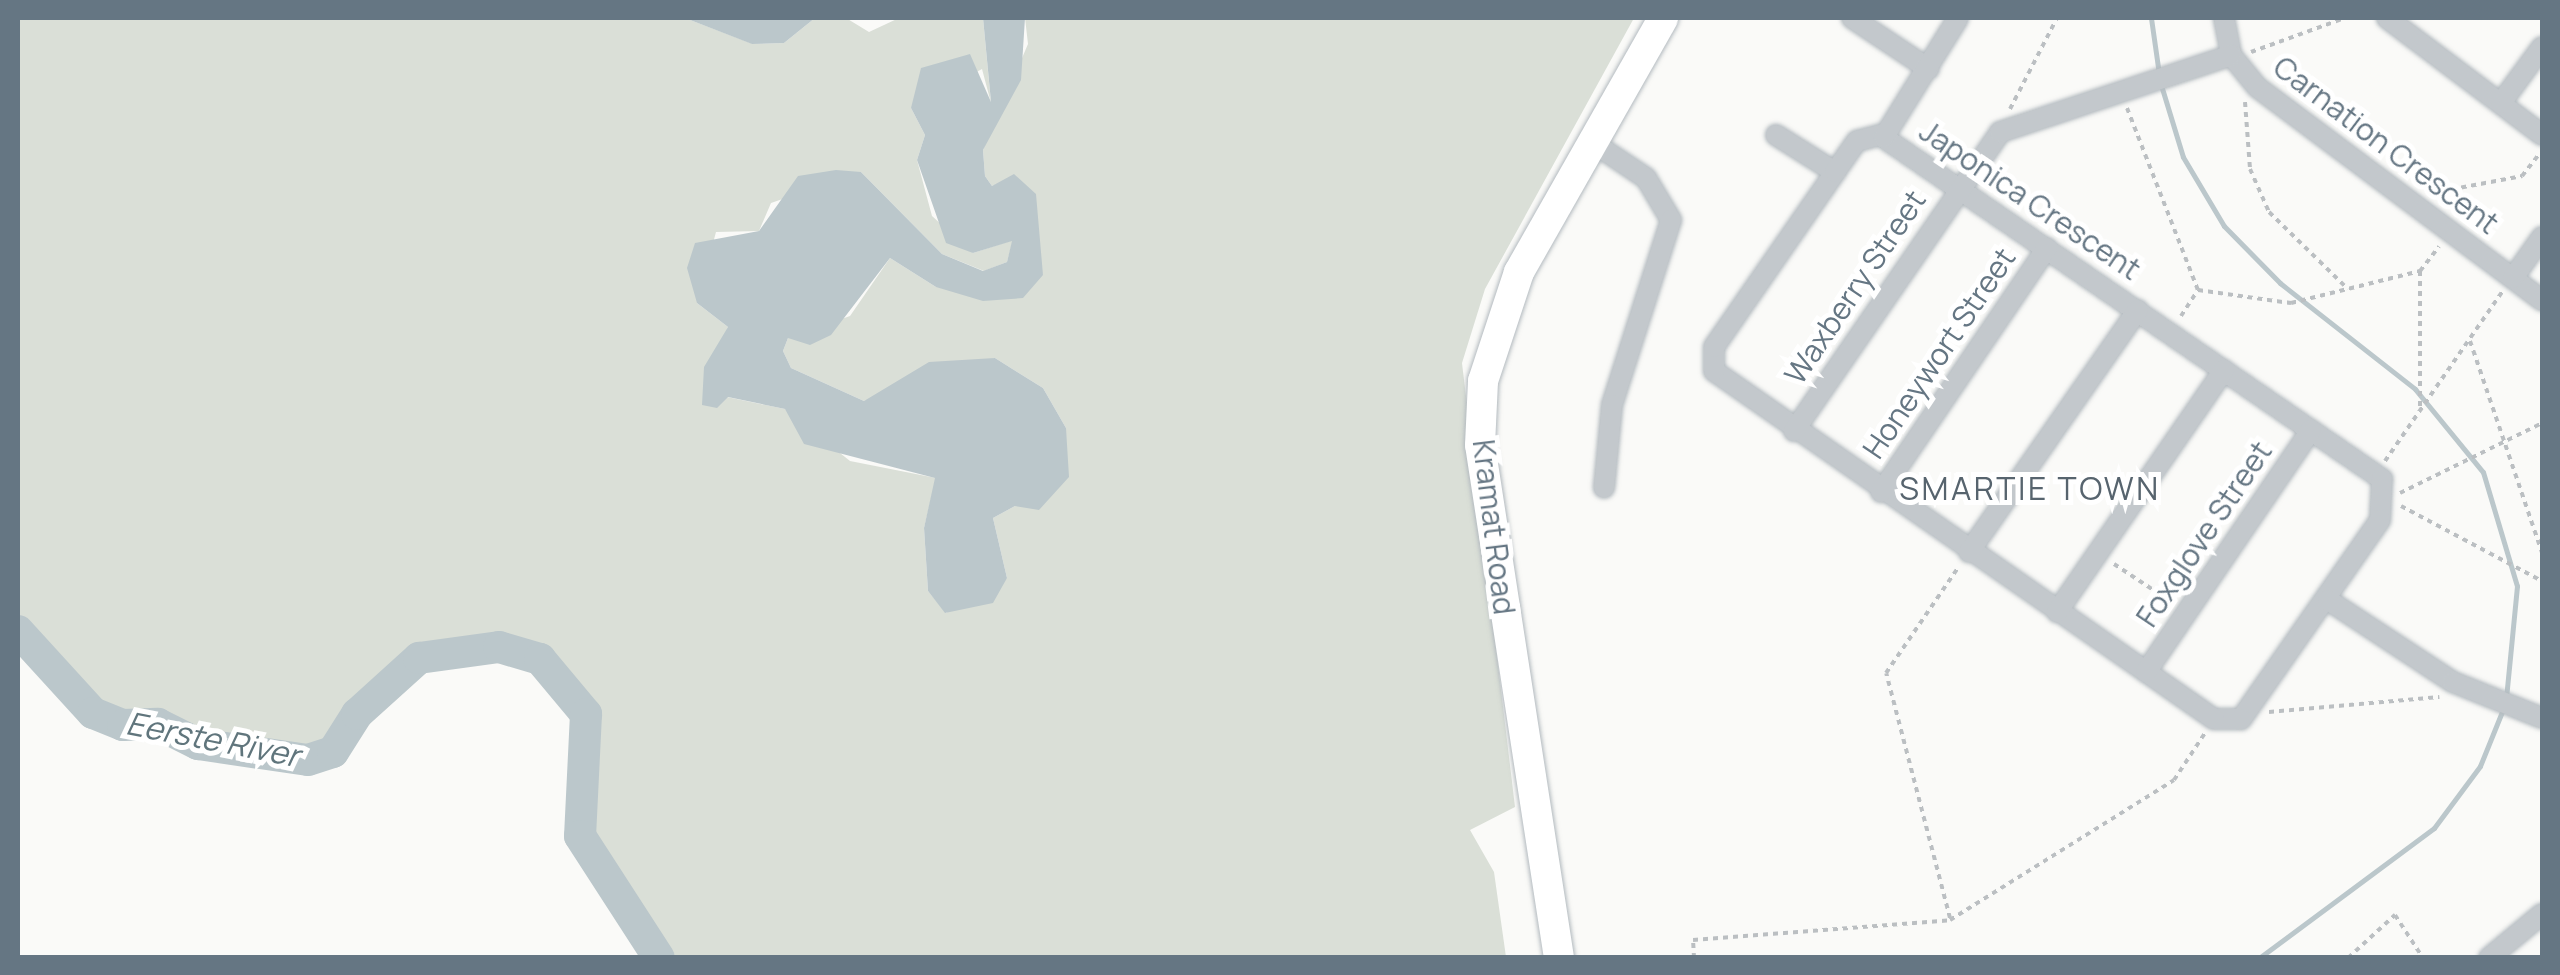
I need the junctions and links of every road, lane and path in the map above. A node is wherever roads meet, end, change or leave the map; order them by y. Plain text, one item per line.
1 (1662, 18) edge
2 (1852, 18) edge
3 (1958, 18) edge
4 (2057, 18) edge
5 (2224, 18) edge
6 (2345, 18) edge
7 (2387, 18) edge
8 (2413, 26) edge
9 (2542, 47) edge
10 (2235, 62) junction
11 (1929, 69) junction
12 (2128, 89) junction
13 (2502, 104) junction
14 (2000, 132) junction
15 (1776, 135) dead end
16 (2542, 135) edge
17 (1884, 136) junction
18 (1592, 142) junction
19 (2542, 150) edge
20 (1835, 172) junction
21 (1959, 187) junction
22 (2418, 208) junction
23 (2451, 232) junction
24 (2542, 237) edge
25 (2047, 248) junction
26 (2420, 271) junction
27 (2512, 278) junction
28 (2348, 289) junction
29 (2198, 290) junction
30 (2542, 300) edge
31 (2138, 310) junction
32 (2171, 333) junction
33 (2469, 339) junction
34 (2224, 370) junction
35 (2420, 408) junction
36 (2542, 423) edge
37 (2311, 430) junction
38 (1794, 431) junction
39 (2499, 443) junction
40 (2377, 474) junction
41 (1604, 488) dead end
42 (1881, 492) junction
43 (2388, 500) junction
44 (1969, 552) junction
45 (2098, 552) junction
46 (2542, 553) edge
47 (2542, 581) edge
48 (2328, 600) junction
49 (2057, 612) junction
50 (2187, 612) junction
51 (2146, 672) junction
52 (2476, 693) junction
53 (2250, 713) junction
54 (2540, 717) edge
55 (2214, 719) junction
56 (2542, 914) edge
57 (1950, 920) junction
58 (1559, 958) edge
59 (1694, 958) edge
60 (2348, 958) edge
61 (2423, 958) edge
62 (2488, 958) edge

1 - 18 street, Kramat Road
2 - 11 street
3 - 11 street
4 - 14 path
5 - 10 street, Carnation Crescent
6 - 10 path
7 - 8 street
8 - 13 street
9 - 13 street
10 - 12 street
10 - 22 street, Carnation Crescent
10 - 28 path
11 - 17 street
12 - 14 street
12 - 29 path
13 - 16 street
14 - 21 street, Waxberry Street
15 - 20 street
17 - 20 street, Japonica Crescent
17 - 21 street, Japonica Crescent
18 - 41 street
18 - 58 street, Kramat Road
19 - 22 path
20 - 38 street, Japonica Crescent
21 - 25 street, Japonica Crescent
21 - 38 street, Waxberry Street
22 - 23 street, Carnation Crescent
23 - 26 path
23 - 27 street, Carnation Crescent
24 - 27 street
25 - 31 street, Japonica Crescent
25 - 42 street, Honeywort Street
26 - 28 path
26 - 35 path
27 - 30 street, Carnation Crescent
27 - 33 path
28 - 29 path
29 - 32 path
31 - 32 street, Japonica Crescent
31 - 44 street
32 - 34 street, Japonica Crescent
33 - 35 path
33 - 39 path
34 - 37 street, Japonica Crescent
34 - 45 street
35 - 40 path
36 - 39 path
37 - 40 street, Japonica Crescent
37 - 50 street, Foxglove Street
38 - 42 street, Japonica Crescent
39 - 43 path
39 - 46 path
40 - 43 street
42 - 44 street, Japonica Crescent
43 - 47 path
43 - 48 street
44 - 49 street, Japonica Crescent
44 - 57 path
45 - 49 street
45 - 50 path
48 - 52 street
48 - 53 street
49 - 51 street, Japonica Crescent
50 - 51 street, Foxglove Street
51 - 55 street, Japonica Crescent
52 - 53 path
52 - 54 street
53 - 55 street
55 - 57 path
56 - 62 street
57 - 59 path
60 - 61 path

